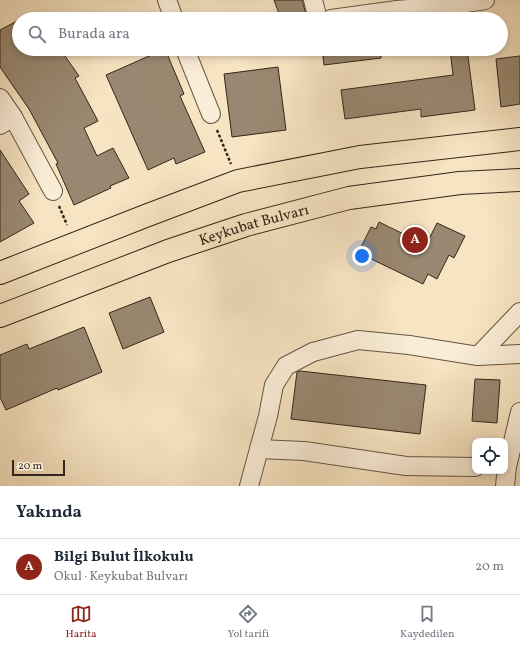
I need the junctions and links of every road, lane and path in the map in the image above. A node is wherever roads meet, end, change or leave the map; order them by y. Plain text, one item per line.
1 (167, 0) edge
2 (314, 0) edge
3 (484, 0) edge
4 (454, 3) edge
5 (171, 12) edge
6 (317, 12) edge
7 (382, 12) edge
8 (188, 56) edge
9 (0, 98) edge
10 (211, 114) joint
11 (7, 121) edge
12 (520, 139) edge
13 (520, 180) edge
14 (238, 182) junction
15 (52, 191) joint
16 (75, 244) junction
17 (0, 273) edge
18 (520, 312) edge
19 (0, 316) edge
20 (520, 354) edge
21 (478, 356) junction
22 (520, 412) edge
23 (259, 449) junction
24 (508, 459) edge
25 (472, 467) edge
26 (506, 474) edge
27 (248, 486) edge
28 (505, 486) edge

1 - 5 street
2 - 6 street
3 - 4 street
4 - 7 street
8 - 10 street
9 - 11 street
10 - 14 path
11 - 15 street
12 - 14 highway
13 - 19 highway, Keykubat Bulvarı
14 - 16 highway
15 - 16 path
16 - 17 highway
18 - 21 street
20 - 21 street
21 - 23 street
22 - 24 street
23 - 25 street
23 - 27 street
26 - 28 street

